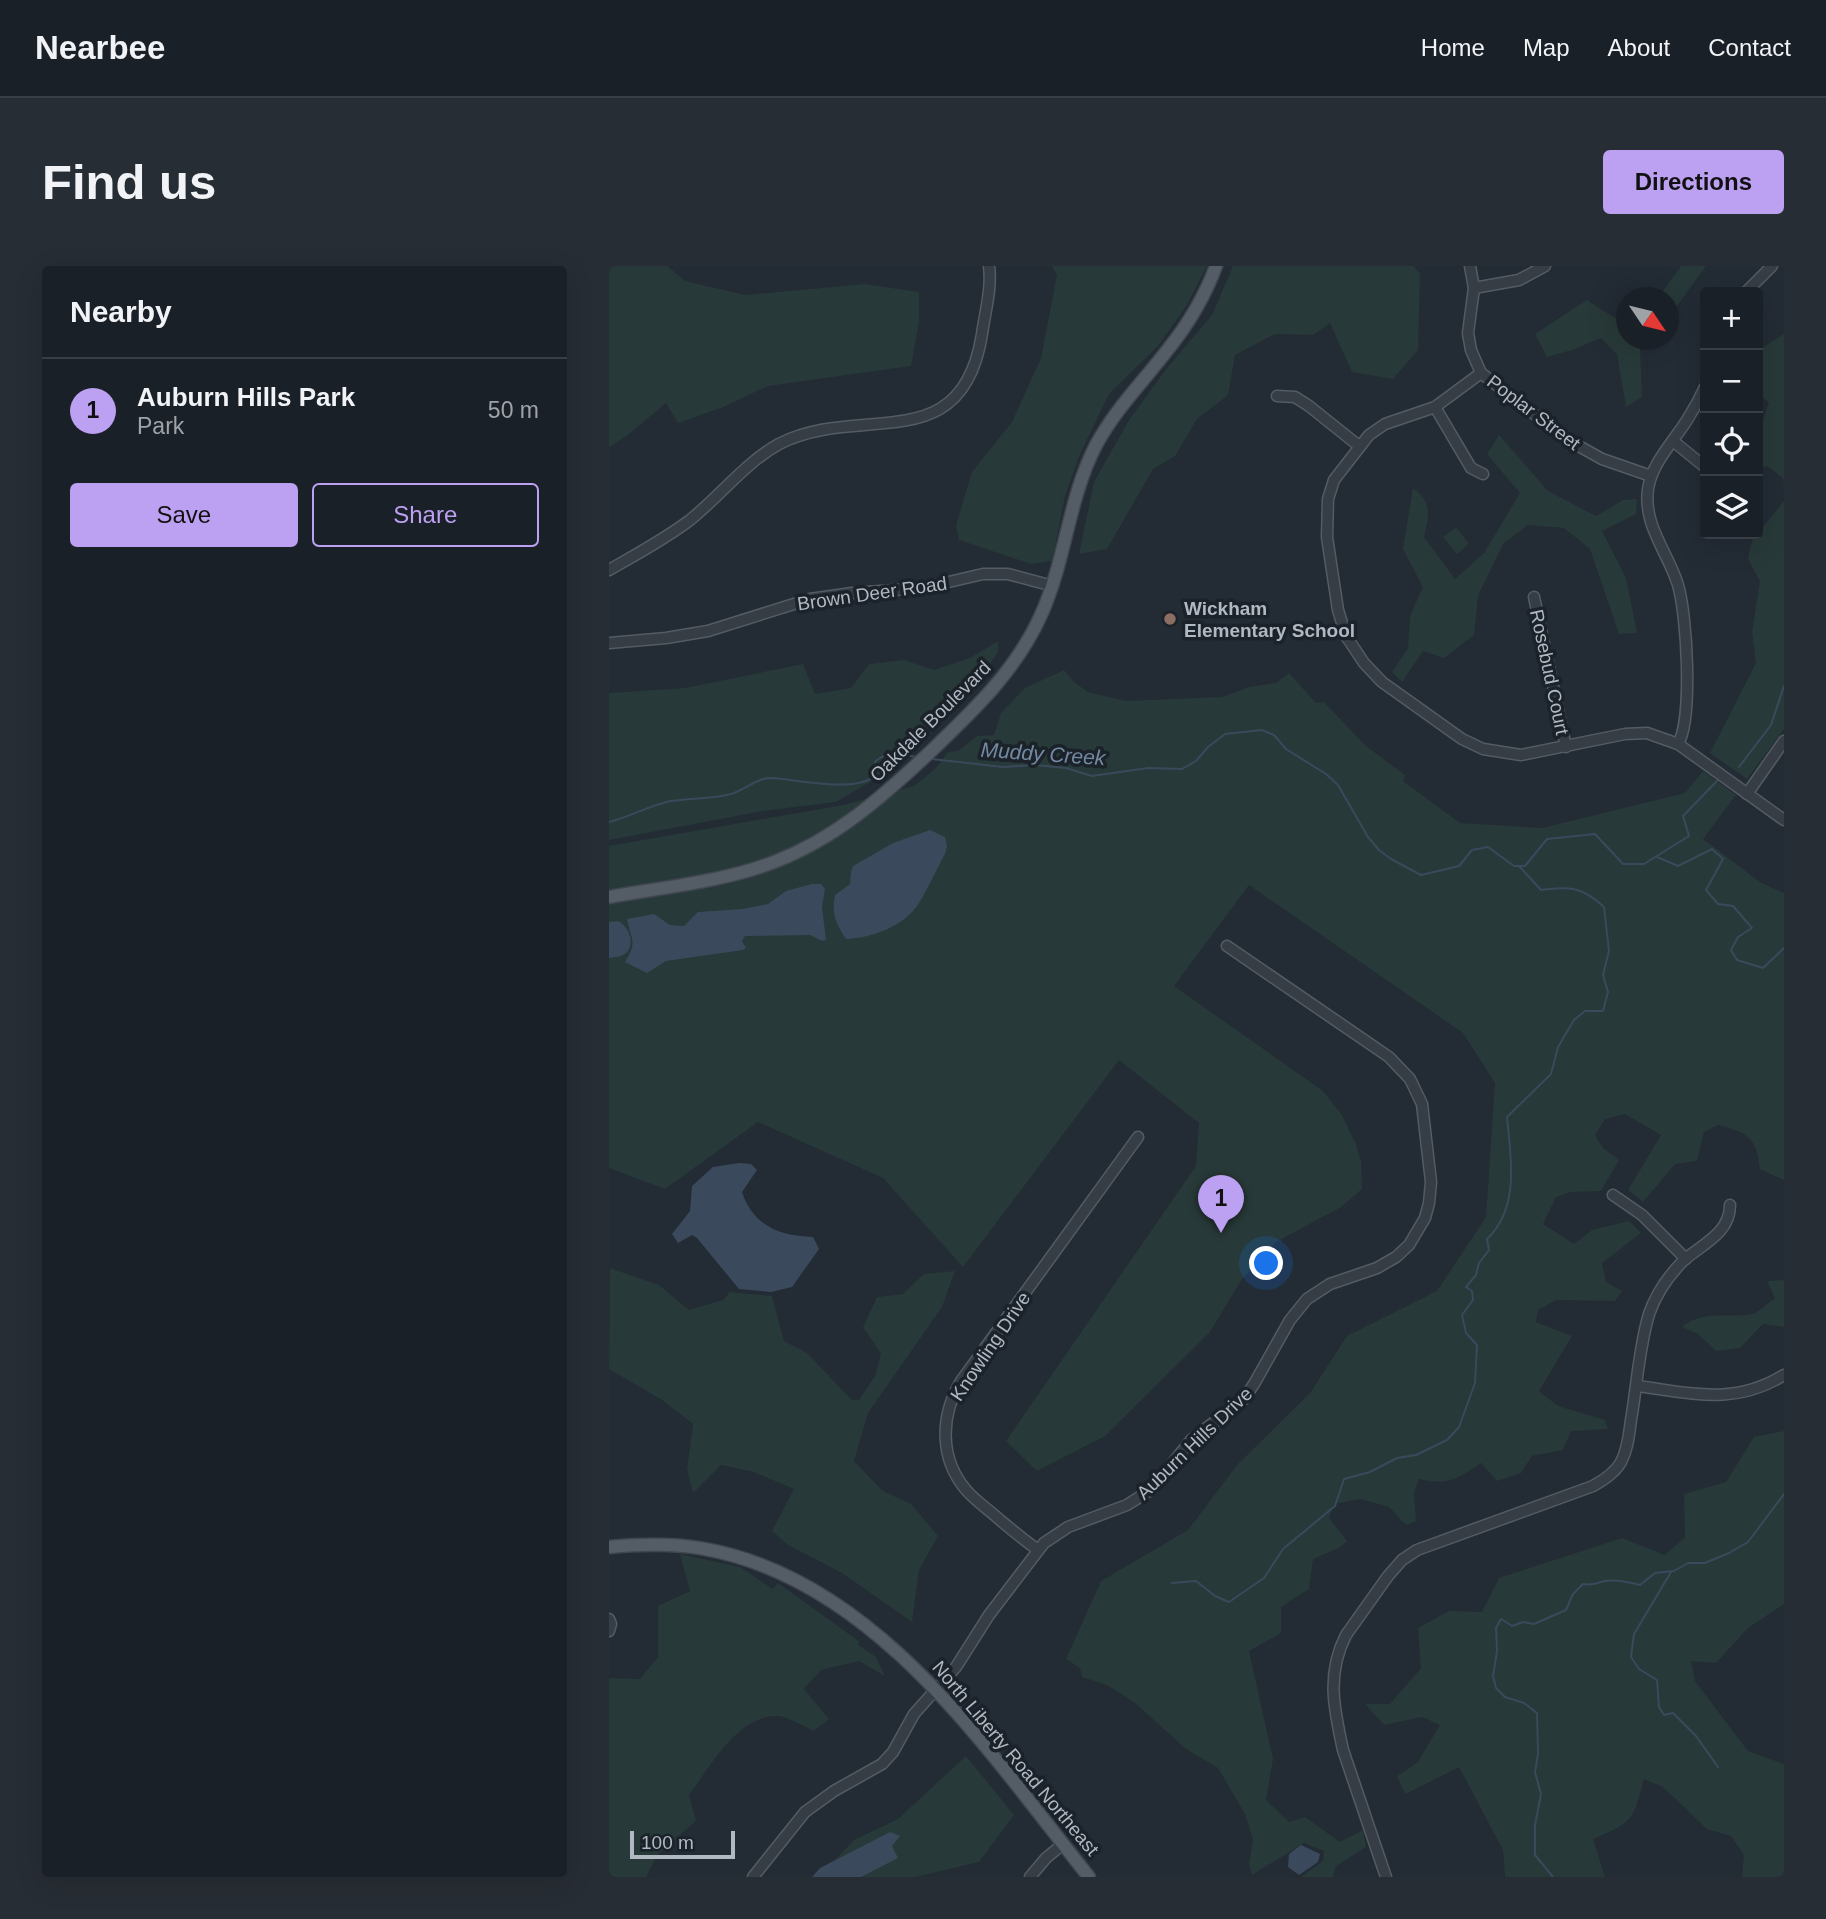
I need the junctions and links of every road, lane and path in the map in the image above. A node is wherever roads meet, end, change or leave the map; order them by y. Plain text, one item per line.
1 (989, 266) edge
2 (1216, 266) edge
3 (1470, 266) edge
4 (1545, 266) edge
5 (1772, 266) edge
6 (1751, 287) edge
7 (1474, 288) junction
8 (1481, 373) junction
9 (1700, 395) edge
10 (1277, 396) dead end
11 (1435, 407) junction
12 (1673, 441) junction
13 (1359, 446) junction
14 (1700, 463) edge
15 (1483, 474) dead end
16 (1651, 476) junction
17 (609, 570) edge
18 (1053, 586) junction
19 (1534, 597) dead end
20 (609, 643) edge
21 (1784, 741) edge
22 (1678, 744) junction
23 (1566, 747) junction
24 (1748, 794) junction
25 (1784, 820) edge
26 (609, 897) edge
27 (1227, 946) dead end
28 (1138, 1137) dead end
29 (1613, 1195) dead end
30 (1730, 1205) dead end
31 (1686, 1259) junction
32 (1784, 1375) edge
33 (1637, 1385) junction
34 (609, 1547) edge
35 (1038, 1550) junction
36 (609, 1619) edge
37 (609, 1631) edge
38 (936, 1690) junction
39 (1063, 1844) junction
40 (753, 1877) edge
41 (1030, 1877) edge
42 (1089, 1877) edge
43 (1386, 1877) edge

1 - 17 street
2 - 18 main road, Oakdale Boulevard
3 - 7 street, Poplar Street
4 - 7 street
5 - 6 street
7 - 8 street, Poplar Street
8 - 11 street
8 - 16 street, Poplar Street
9 - 12 street
10 - 13 street
11 - 13 street
11 - 15 street
12 - 14 street
12 - 16 street
13 - 23 street
16 - 22 street
18 - 20 street, Brown Deer Road
18 - 26 main road, Oakdale Boulevard
19 - 23 street, Rosebud Court
21 - 24 street
22 - 23 street
22 - 24 street
24 - 25 street
27 - 35 street, Auburn Hills Drive
28 - 35 street, Knowling Drive
29 - 31 street
30 - 31 street
31 - 33 street
32 - 33 street
33 - 43 street
34 - 38 main road, North Liberty Road Northeast
35 - 38 street, Auburn Hills Drive
36 - 37 street
38 - 39 main road, North Liberty Road Northeast
38 - 40 street, Auburn Hills Drive
39 - 41 street
39 - 42 main road, North Liberty Road Northeast

